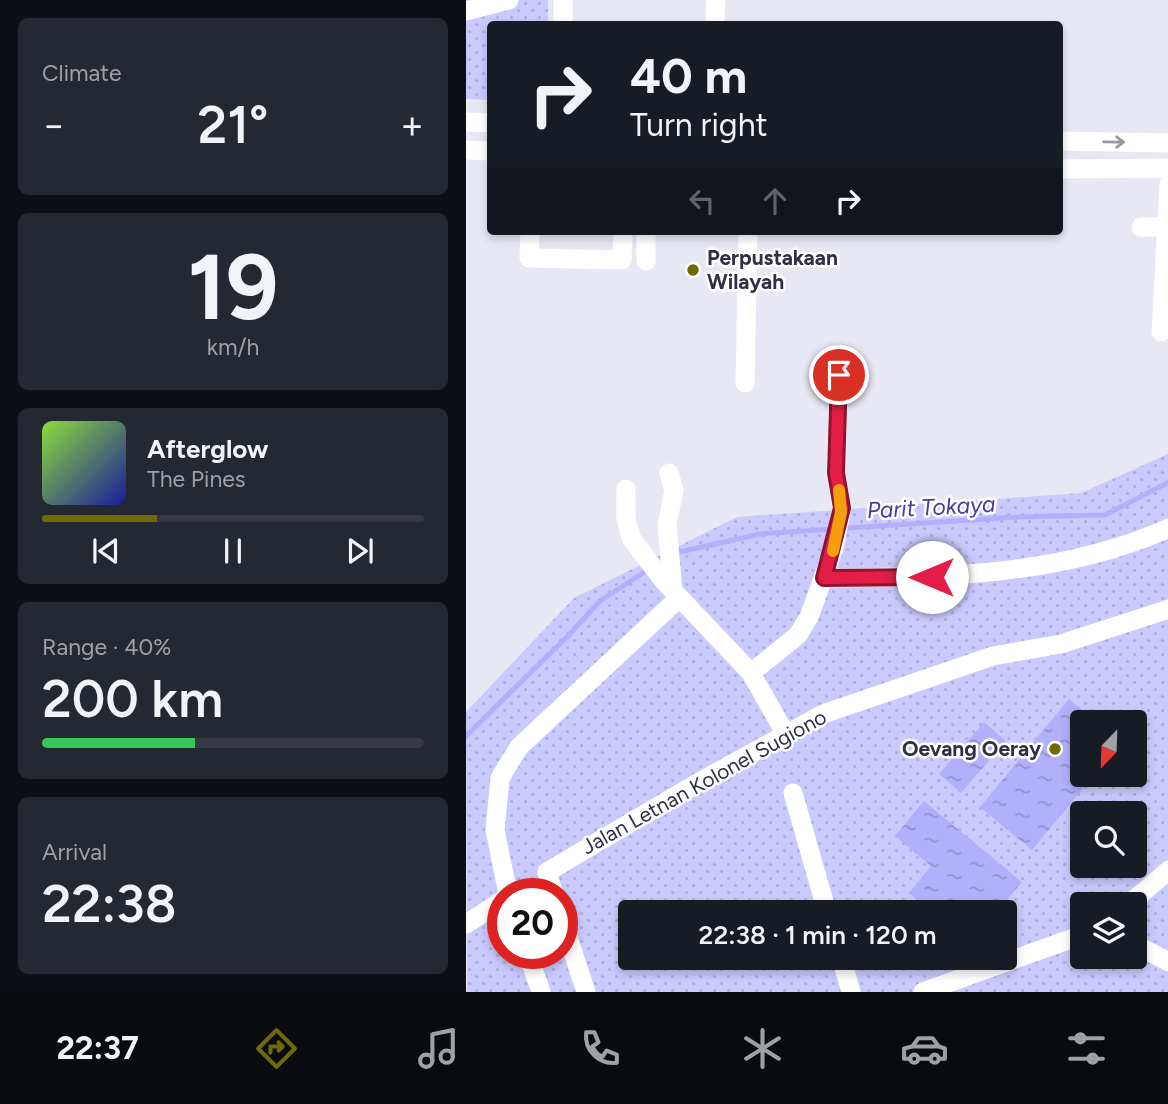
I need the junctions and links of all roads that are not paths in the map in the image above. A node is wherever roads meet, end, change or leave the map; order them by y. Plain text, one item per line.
1 (509, 0) edge
2 (563, 0) edge
3 (716, 0) edge
4 (466, 11) edge
5 (563, 21) edge
6 (715, 21) edge
7 (466, 122) edge
8 (487, 123) edge
9 (1063, 141) edge
10 (1168, 143) edge
11 (466, 150) edge
12 (487, 151) edge
13 (1168, 168) edge
14 (1063, 169) edge
15 (1168, 184) edge
16 (1141, 227) dead end
17 (1166, 227) junction
18 (530, 235) edge
19 (623, 235) edge
20 (646, 235) edge
21 (748, 235) edge
22 (646, 261) dead end
23 (1161, 332) dead end
24 (839, 375) dead end
25 (745, 383) dead end
26 (669, 472) dead end
27 (626, 489) dead end
28 (1168, 528) edge
29 (824, 578) junction
30 (671, 585) junction
31 (1168, 610) edge
32 (751, 673) junction
33 (784, 733) junction
34 (793, 793) dead end
35 (1168, 870) edge
36 (505, 878) edge
37 (549, 878) edge
38 (1143, 892) edge
39 (824, 900) edge
40 (487, 910) edge
41 (466, 923) edge
42 (1070, 939) edge
43 (1147, 951) edge
44 (1168, 962) edge
45 (578, 968) edge
46 (533, 969) edge
47 (845, 970) edge
48 (541, 992) edge
49 (586, 992) edge
50 (851, 992) edge
51 (923, 992) edge

1 - 4 street
2 - 5 street
3 - 6 street
7 - 8 street
9 -> 10 street
11 - 12 street
13 - 14 street
15 - 17 street
16 - 17 street
17 - 23 street
18 - 19 street
20 - 22 street
21 - 25 street
24 - 29 street
26 - 30 street
27 - 30 street
28 - 29 street
29 - 32 street
30 - 32 street
30 - 36 street
31 - 33 street, Jalan Letnan Kolonel Sugiono
32 - 33 street
33 - 37 street, Jalan Letnan Kolonel Sugiono
34 - 39 street
35 - 38 street
40 - 41 street
42 - 51 street
43 - 44 street
45 - 49 street
46 - 48 street
47 - 50 street

